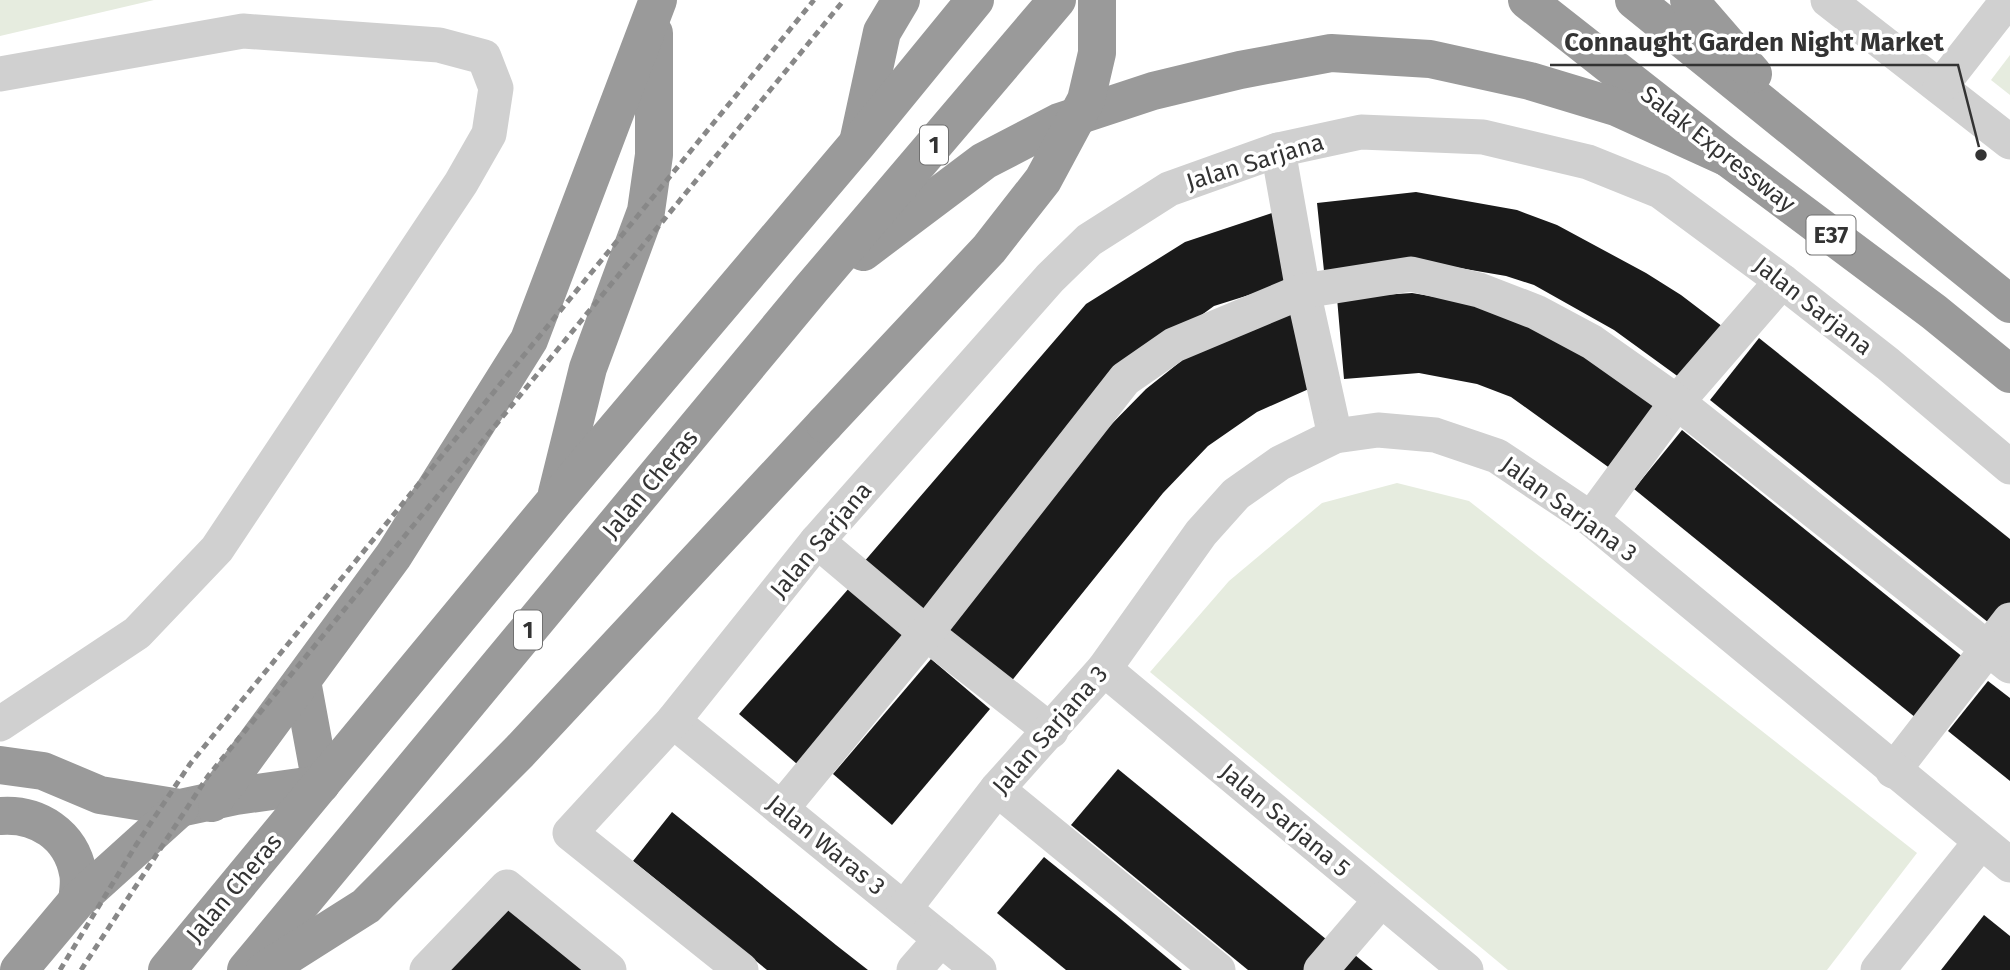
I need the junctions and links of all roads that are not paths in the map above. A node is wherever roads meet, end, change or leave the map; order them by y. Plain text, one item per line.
1 (901, 0) edge
2 (975, 0) edge
3 (1058, 0) edge
4 (1097, 0) edge
5 (1527, 0) edge
6 (1634, 0) edge
7 (1689, 0) edge
8 (1828, 0) edge
9 (2008, 0) edge
10 (656, 4) edge
11 (0, 74) edge
12 (1940, 87) junction
13 (2010, 142) edge
14 (858, 143) junction
15 (1815, 147) junction
16 (1278, 150) junction
17 (1728, 158) junction
18 (1782, 281) junction
19 (811, 289) junction
20 (1303, 291) junction
21 (2010, 303) edge
22 (2010, 374) edge
23 (1677, 402) junction
24 (1335, 436) junction
25 (2010, 467) edge
26 (554, 502) junction
27 (1591, 519) junction
28 (817, 541) junction
29 (2010, 620) edge
30 (926, 632) junction
31 (1999, 657) edge
32 (1104, 669) junction
33 (302, 681) junction
34 (673, 721) junction
35 (0, 724) edge
36 (1051, 731) junction
37 (0, 765) edge
38 (1893, 771) junction
39 (321, 785) junction
40 (997, 789) junction
41 (196, 805) junction
42 (781, 809) junction
43 (0, 816) edge
44 (1980, 843) junction
45 (2010, 865) edge
46 (1381, 900) junction
47 (77, 901) junction
48 (904, 909) junction
49 (941, 939) junction
50 (19, 970) edge
51 (167, 970) edge
52 (246, 970) edge
53 (265, 970) edge
54 (427, 970) edge
55 (608, 970) edge
56 (741, 970) edge
57 (914, 970) edge
58 (979, 970) edge
59 (1218, 970) edge
60 (1321, 970) edge
61 (1466, 970) edge
62 (1878, 970) edge

1 - 14 highway
2 - 14 highway, Jalan Cheras / 1
3 - 19 highway, Jalan Cheras / 1
4 - 53 highway, bridge
5 - 17 highway, Salak Expressway / E37
6 - 15 highway, E37
7 - 15 highway
8 - 12 street
9 - 12 street
10 - 26 highway
10 - 33 highway
11 - 35 street
12 - 13 street
14 - 26 highway, Jalan Cheras / 1
15 - 21 highway, E37
16 - 18 street, Jalan Sarjana
16 - 20 street
16 - 28 street, Jalan Sarjana
17 - 19 highway
17 - 22 highway, Salak Expressway / E37
18 - 23 street
18 - 25 street, Jalan Sarjana
19 - 52 highway, Jalan Cheras / 1
20 - 23 street
20 - 24 street
20 - 30 street
23 - 27 street
23 - 31 street
24 - 27 street, Jalan Sarjana 3
24 - 32 street, Jalan Sarjana 3
26 - 39 highway, Jalan Cheras / 1
27 - 38 street, Jalan Sarjana 3
28 - 30 street
28 - 34 street, Jalan Sarjana
29 - 31 street
30 - 36 street
30 - 42 street
31 - 38 street
32 - 36 street, Jalan Sarjana 3
32 - 46 street, Jalan Sarjana 5
33 - 39 highway
33 - 41 highway
34 - 42 street, Jalan Waras 3
34 - 56 street, Jalan Sarjana
36 - 40 street, Jalan Sarjana 3
37 - 41 highway
38 - 44 street, Jalan Sarjana 3
39 - 41 highway
39 - 51 highway, Jalan Cheras / 1
40 - 48 street, Jalan Sarjana 3
40 - 59 street
41 - 47 highway
42 - 48 street, Jalan Waras 3
43 - 47 highway
44 - 45 street, Jalan Sarjana 3
44 - 62 street
46 - 60 street
46 - 61 street, Jalan Sarjana 5
47 - 50 highway
48 - 49 street, Jalan Waras 3
49 - 57 street
49 - 58 street, Jalan Waras 3
54 - 55 street

